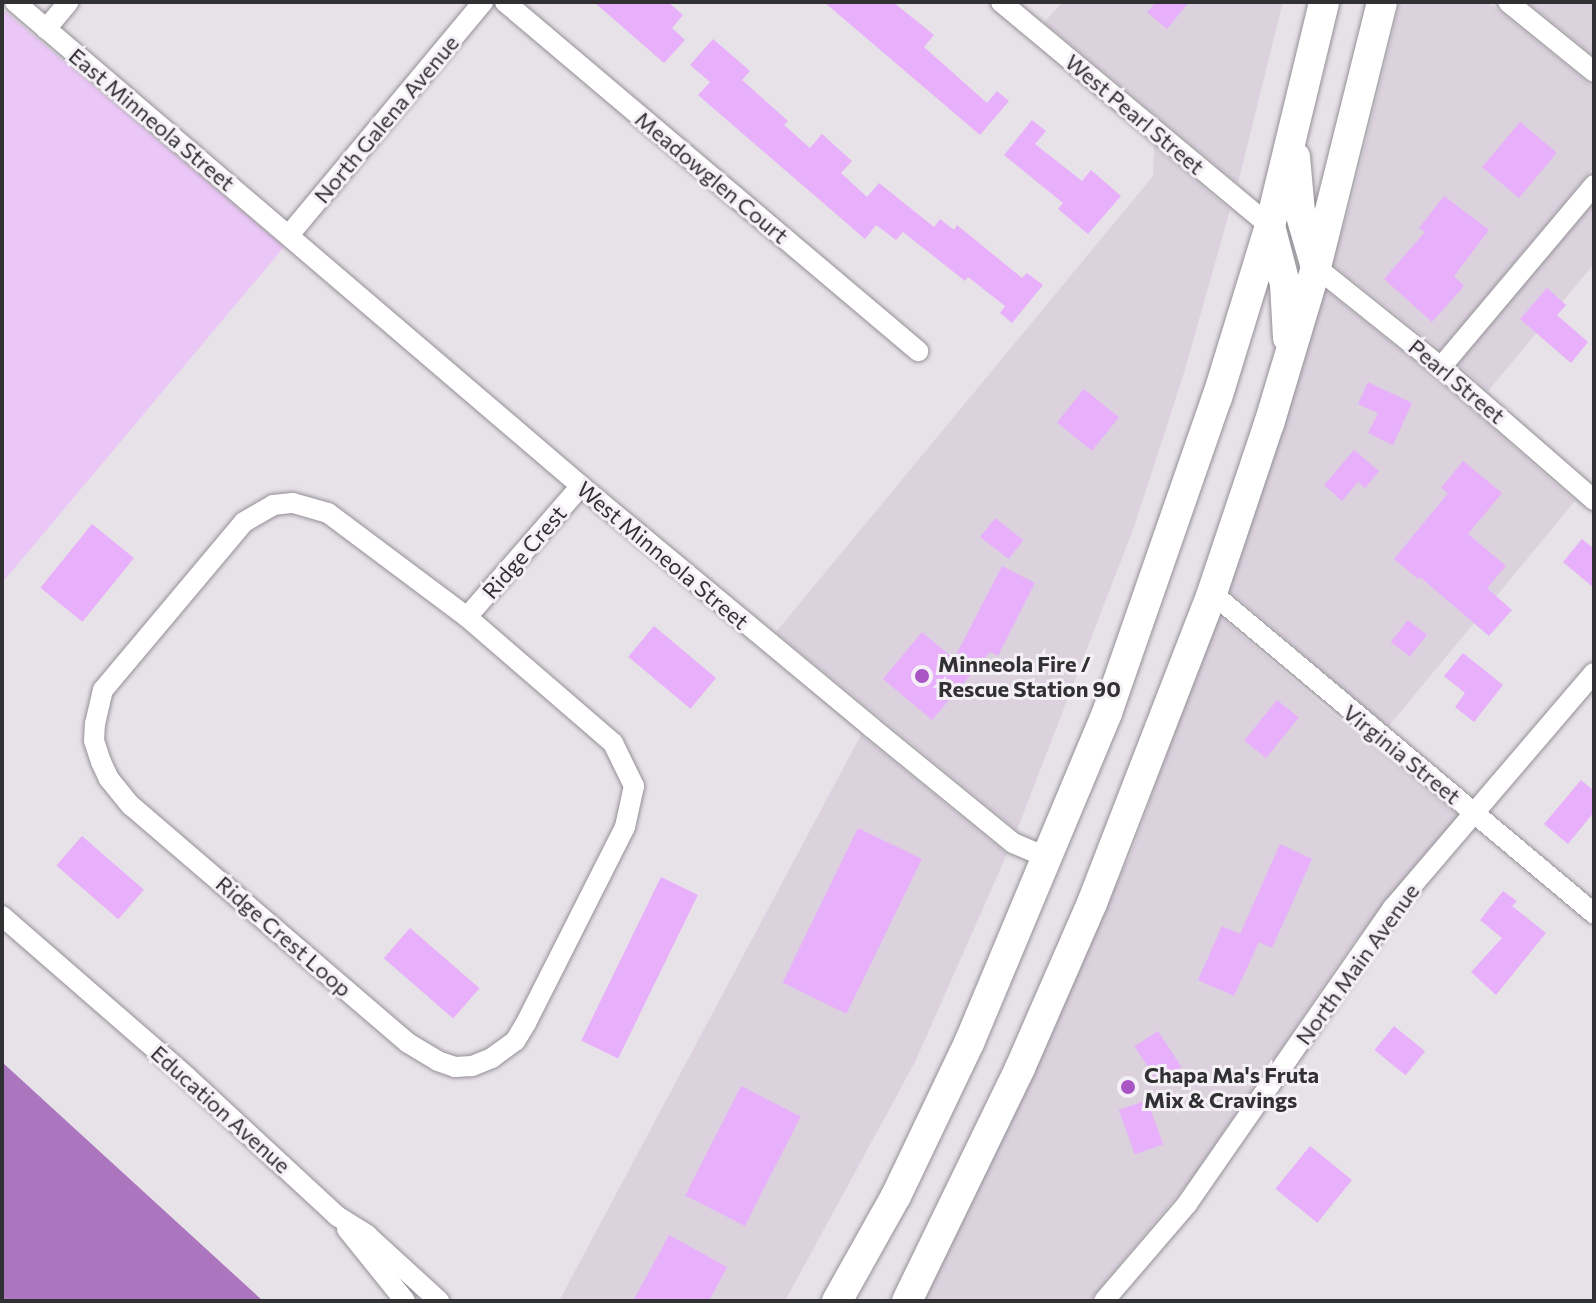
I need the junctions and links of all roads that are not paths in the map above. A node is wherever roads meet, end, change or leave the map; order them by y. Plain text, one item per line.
1 (15, 2) edge
2 (69, 2) edge
3 (483, 2) edge
4 (505, 2) edge
5 (1001, 2) edge
6 (1324, 2) edge
7 (1382, 2) edge
8 (1508, 2) edge
9 (46, 29) junction
10 (1594, 72) edge
11 (1293, 132) junction
12 (1594, 185) edge
13 (1270, 226) junction
14 (289, 235) junction
15 (1316, 267) junction
16 (918, 351) dead end
17 (1289, 360) junction
18 (1441, 367) junction
19 (581, 486) junction
20 (1594, 500) edge
21 (1212, 593) junction
22 (467, 617) junction
23 (1594, 673) edge
24 (1475, 813) junction
25 (1049, 858) junction
26 (1594, 914) edge
27 (2, 916) edge
28 (337, 1216) junction
29 (405, 1301) edge
30 (439, 1301) edge
31 (837, 1301) edge
32 (907, 1301) edge
33 (1104, 1301) edge

1 - 9 street, East Minneola Street
2 - 9 street
3 - 14 street, North Galena Avenue
4 - 16 street, Meadowglen Court
5 - 13 street, West Pearl Street
6 - 11 highway
7 - 15 highway
8 - 10 street
9 - 14 street, East Minneola Street
11 - 13 highway
11 - 15 highway
12 - 18 street
13 - 17 highway
13 - 25 highway
14 - 19 street, West Minneola Street
15 - 17 highway
15 - 18 street, Pearl Street
17 - 21 highway
18 - 20 street, Pearl Street
19 - 22 street, Ridge Crest
19 - 25 street, West Minneola Street
21 - 24 street, Virginia Street
21 - 32 highway
22 - 22 street, Ridge Crest Loop
23 - 24 street, North Main Avenue
24 - 26 street, Virginia Street
24 - 33 street, North Main Avenue
25 - 31 highway
27 - 28 street, Education Avenue
28 - 29 street
28 - 30 street, Education Avenue

